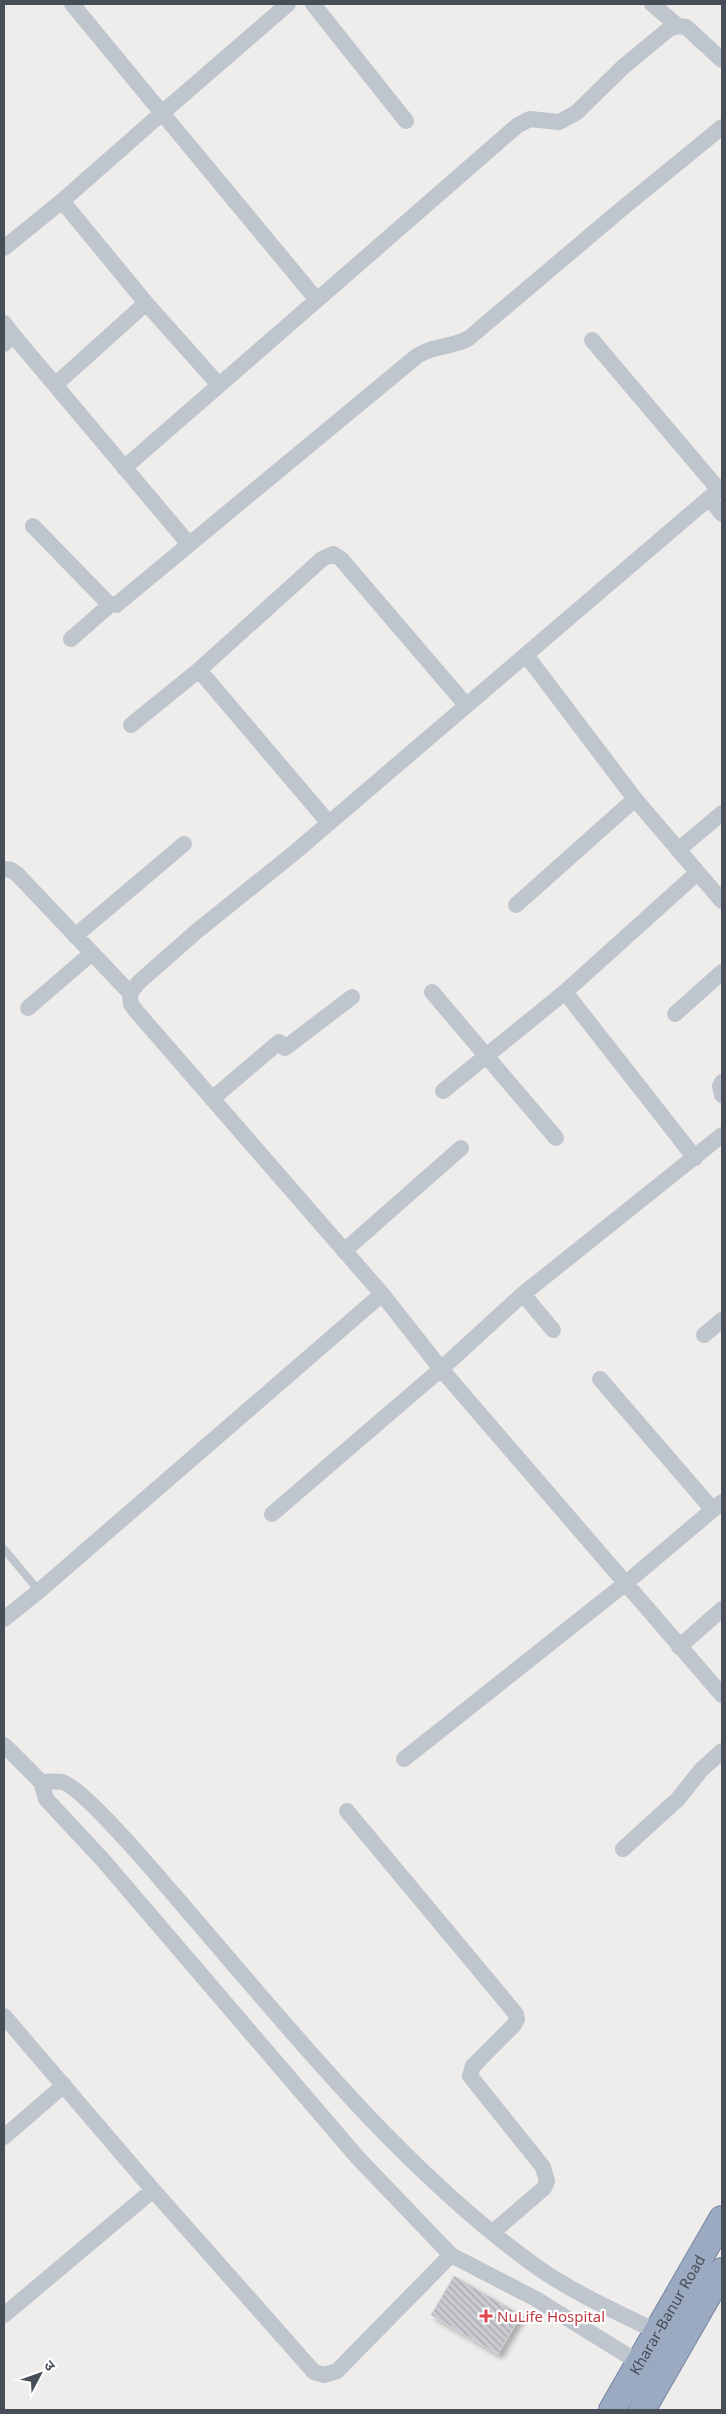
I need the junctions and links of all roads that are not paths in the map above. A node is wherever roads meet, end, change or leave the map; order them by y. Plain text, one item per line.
1 (72, 4) edge
2 (288, 4) edge
3 (313, 4) edge
4 (652, 4) edge
5 (678, 26) junction
6 (722, 60) edge
7 (162, 113) junction
8 (406, 121) dead end
9 (722, 127) edge
10 (62, 201) junction
11 (4, 248) edge
12 (317, 300) junction
13 (146, 303) junction
14 (7, 334) edge
15 (592, 340) dead end
16 (55, 385) junction
17 (219, 385) junction
18 (124, 468) junction
19 (717, 492) edge
20 (722, 514) edge
21 (34, 526) dead end
22 (188, 543) junction
23 (111, 604) junction
24 (72, 639) dead end
25 (526, 655) junction
26 (199, 670) junction
27 (466, 705) junction
28 (131, 725) dead end
29 (635, 799) junction
30 (722, 813) edge
31 (328, 822) junction
32 (184, 844) dead end
33 (678, 850) junction
34 (4, 869) edge
35 (697, 873) junction
36 (722, 901) edge
37 (516, 904) dead end
38 (75, 936) junction
39 (92, 953) junction
40 (722, 972) edge
41 (432, 992) dead end
42 (565, 992) junction
43 (130, 993) junction
44 (352, 997) dead end
45 (28, 1008) dead end
46 (675, 1014) dead end
47 (486, 1056) junction
48 (722, 1082) edge
49 (443, 1091) dead end
50 (722, 1095) edge
51 (212, 1099) junction
52 (722, 1136) edge
53 (556, 1138) dead end
54 (461, 1148) dead end
55 (695, 1158) junction
56 (344, 1251) junction
57 (382, 1294) junction
58 (523, 1294) junction
59 (722, 1320) edge
60 (553, 1330) dead end
61 (704, 1335) dead end
62 (441, 1369) junction
63 (600, 1379) dead end
64 (718, 1506) edge
65 (272, 1514) dead end
66 (4, 1549) edge
67 (626, 1583) junction
68 (40, 1591) junction
69 (722, 1609) edge
70 (4, 1619) edge
71 (679, 1647) junction
72 (722, 1695) edge
73 (4, 1745) edge
74 (722, 1751) edge
75 (404, 1759) dead end
76 (40, 1782) junction
77 (347, 1811) dead end
78 (623, 1850) dead end
79 (4, 2016) edge
80 (64, 2086) junction
81 (4, 2137) edge
82 (153, 2190) junction
83 (722, 2219) edge
84 (493, 2232) junction
85 (451, 2255) junction
86 (722, 2271) edge
87 (4, 2316) edge
88 (656, 2331) junction
89 (638, 2362) junction
90 (618, 2400) edge
91 (644, 2407) edge

1 - 7 street
2 - 7 street
3 - 8 street
4 - 5 street
5 - 6 street
5 - 12 street
7 - 10 street
7 - 12 street
9 - 22 street
10 - 11 street
10 - 13 street
12 - 17 street
13 - 16 street
13 - 17 street
14 - 16 street
15 - 19 street
16 - 18 street
17 - 18 street
18 - 22 street
19 - 20 street
19 - 25 street
21 - 23 street
22 - 23 street
23 - 24 street
25 - 27 street
25 - 29 street
26 - 27 street
26 - 28 street
26 - 31 street
27 - 31 street
29 - 33 street
29 - 37 street
30 - 33 street
31 - 43 street
32 - 38 street
33 - 35 street
34 - 38 street
35 - 36 street
35 - 42 street
38 - 39 street
39 - 43 street
39 - 45 street
40 - 46 street
41 - 47 street
42 - 47 street
42 - 55 street
43 - 51 street
44 - 51 street
47 - 49 street
47 - 53 street
48 - 50 street
51 - 56 street
52 - 55 street
54 - 56 street
55 - 58 street
56 - 57 street
57 - 62 street
57 - 68 street
58 - 60 street
58 - 62 street
59 - 61 street
62 - 65 street
62 - 67 street
63 - 64 street
64 - 67 street
66 - 68 lane
67 - 71 street
67 - 75 street
68 - 70 street
69 - 71 street
71 - 72 street
73 - 76 street
74 - 78 street
76 - 84 street
76 - 85 street
77 - 84 street
79 - 80 street
80 - 81 street
80 - 82 street
82 - 85 street
82 - 87 street
83 - 88 highway, Kharar-Banur Road
84 - 88 street
85 - 89 street
86 - 91 highway
88 - 89 highway, Kharar-Banur Road
89 - 90 highway, Kharar-Banur Road
90 - 91 highway

